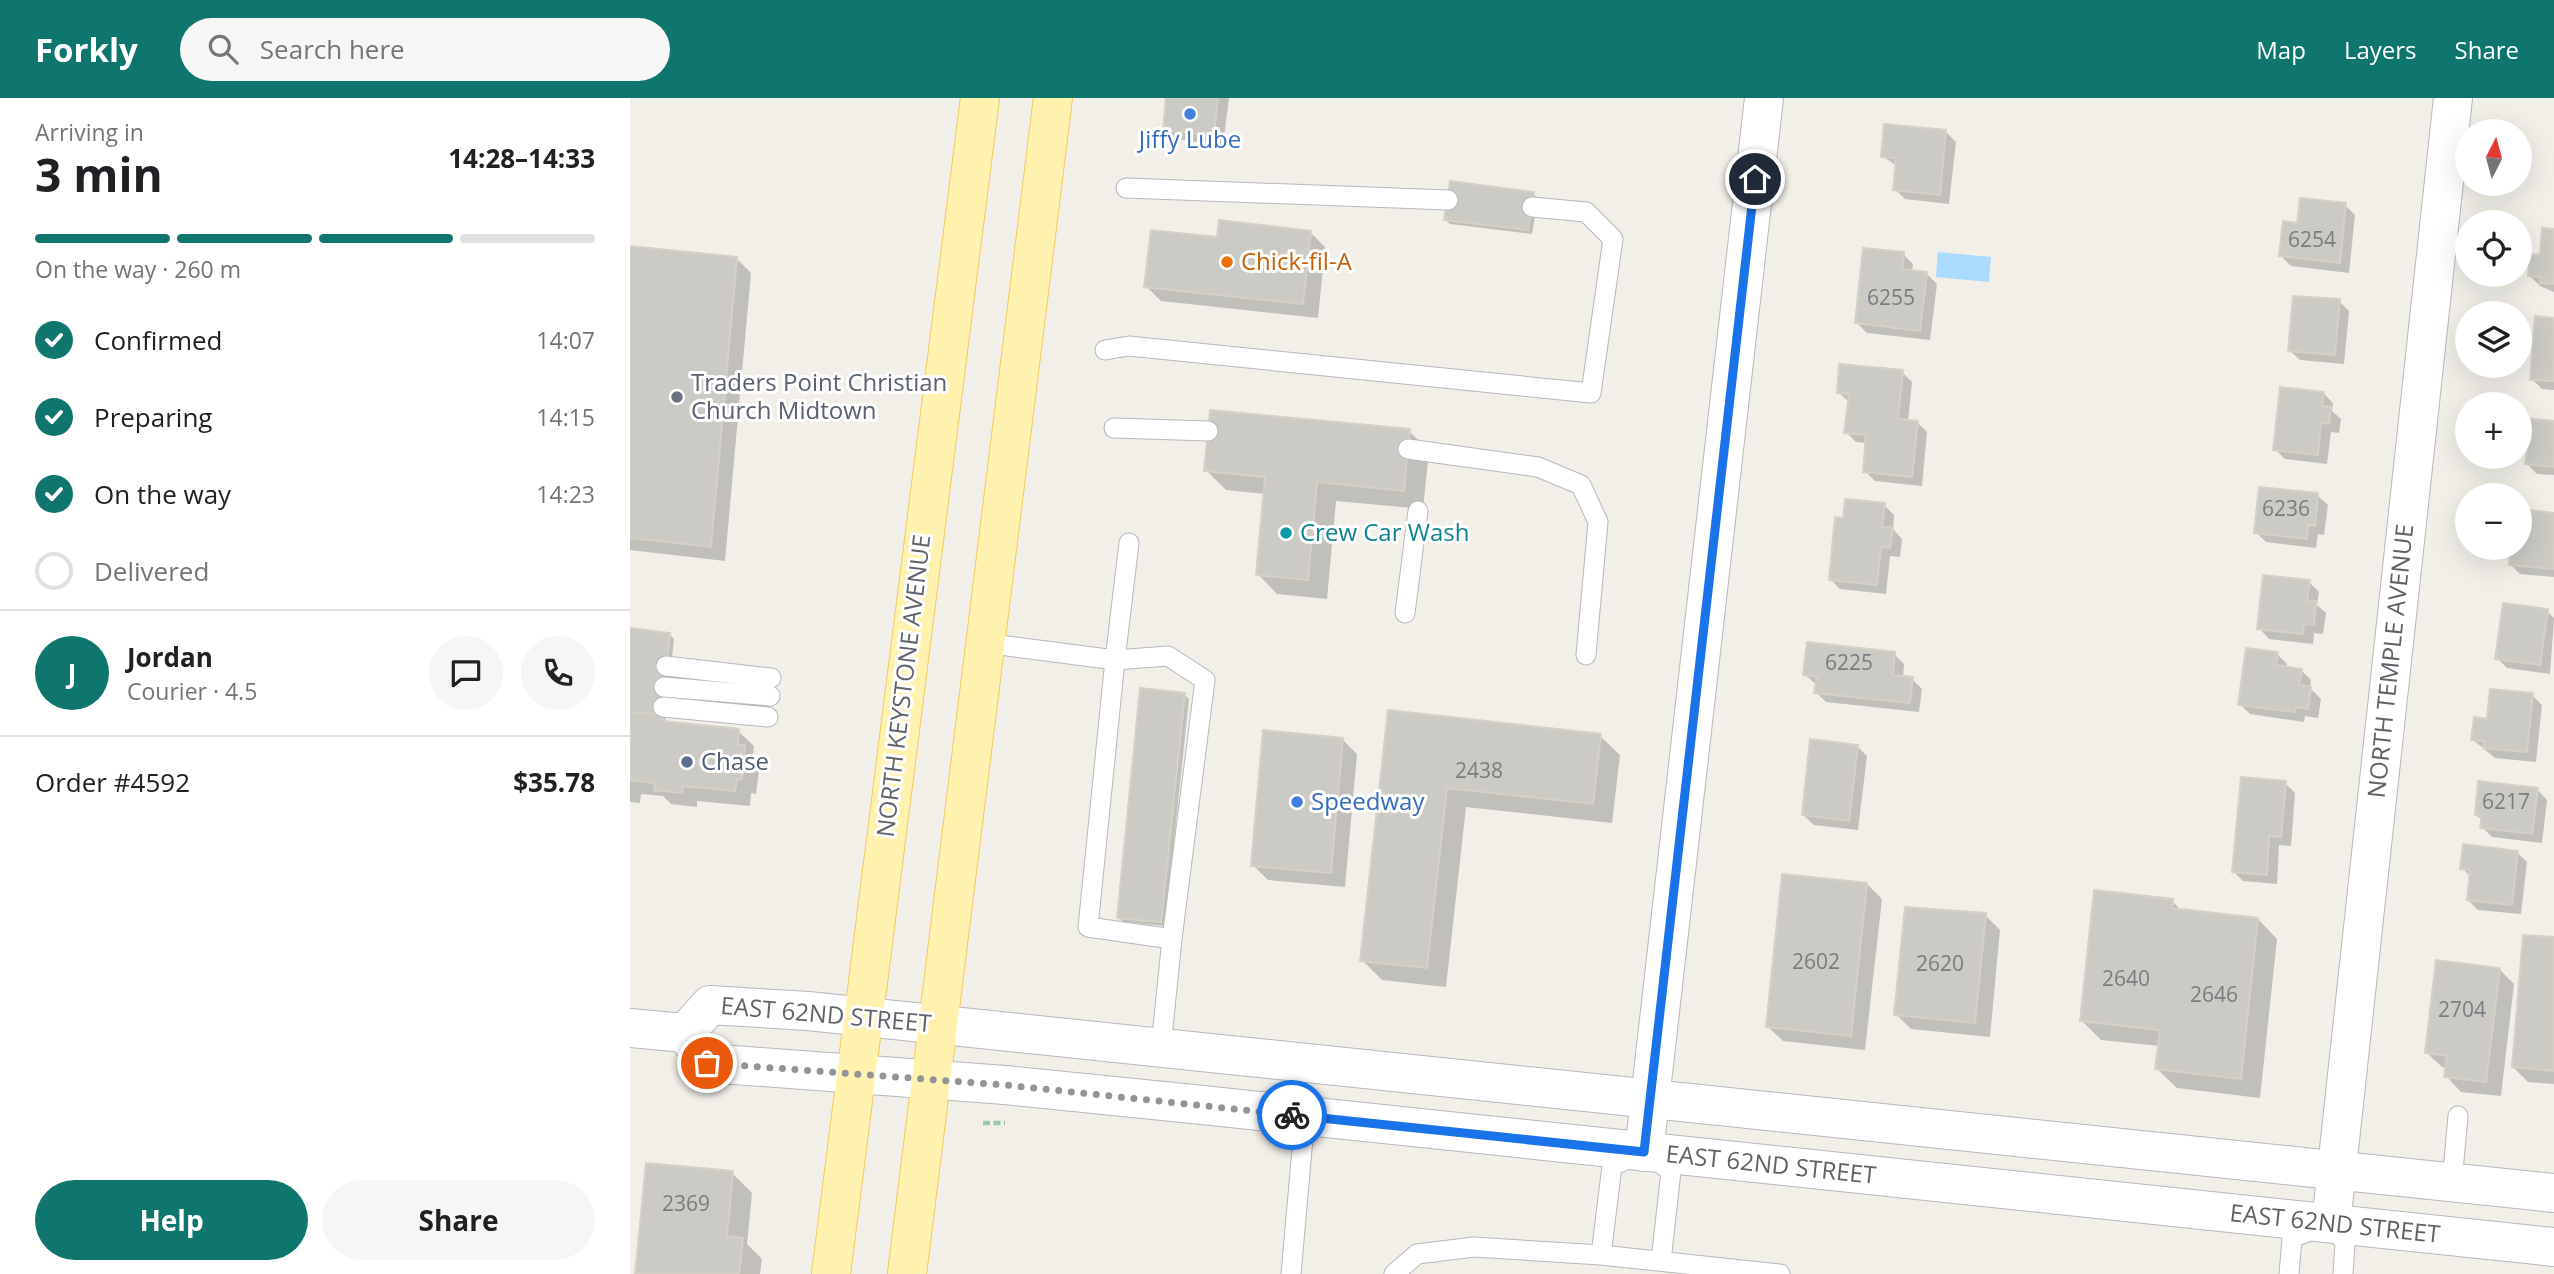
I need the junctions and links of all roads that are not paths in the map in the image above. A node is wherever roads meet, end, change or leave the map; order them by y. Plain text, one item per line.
1 (980, 98) edge
2 (1053, 98) edge
3 (1764, 98) edge
4 (2453, 98) edge
5 (1126, 188) dead end
6 (1448, 200) dead end
7 (1532, 207) dead end
8 (1105, 350) dead end
9 (1114, 428) dead end
10 (1208, 431) dead end
11 (1408, 449) dead end
12 (1418, 511) dead end
13 (1129, 543) dead end
14 (1405, 613) dead end
15 (985, 643) junction
16 (1586, 655) dead end
17 (1115, 660) junction
18 (666, 666) dead end
19 (664, 687) dead end
20 (663, 707) dead end
21 (768, 717) dead end
22 (1172, 939) junction
23 (863, 1017) junction
24 (937, 1024) junction
25 (630, 1028) edge
26 (685, 1033) junction
27 (1161, 1047) junction
28 (856, 1074) junction
29 (930, 1081) junction
30 (1651, 1098) junction
31 (1305, 1116) junction
32 (2458, 1116) dead end
33 (1644, 1152) junction
34 (2336, 1171) junction
35 (2452, 1183) junction
36 (2554, 1194) edge
37 (2331, 1223) junction
38 (2554, 1247) edge
39 (1601, 1255) junction
40 (1661, 1261) junction
41 (831, 1274) edge
42 (907, 1274) edge
43 (1291, 1274) edge
44 (1394, 1274) edge
45 (1780, 1274) edge
46 (2289, 1274) edge
47 (2343, 1274) edge

1 - 23 main road, NORTH KEYSTONE AVENUE
2 - 15 main road
3 - 30 street
4 - 34 street, NORTH TEMPLE AVENUE
5 - 6 lane
7 - 8 lane
9 - 10 lane
11 - 16 lane
12 - 14 lane
13 - 17 lane
15 - 17 lane
15 - 24 main road
17 - 22 lane
17 - 22 lane
18 - 19 lane
20 - 21 lane
22 - 27 lane
23 - 24 street, EAST 62ND STREET
23 - 26 street, EAST 62ND STREET
23 - 28 main road, NORTH KEYSTONE AVENUE
24 - 27 street, EAST 62ND STREET
24 - 29 main road
25 - 26 street
26 - 28 street, EAST 62ND STREET
27 - 30 street, EAST 62ND STREET
28 - 29 street, EAST 62ND STREET
28 - 41 main road, NORTH KEYSTONE AVENUE
29 - 31 street, EAST 62ND STREET
29 - 42 main road
30 - 33 street
30 - 34 street, EAST 62ND STREET
31 - 33 street, EAST 62ND STREET
31 - 43 lane
32 - 35 lane
33 - 37 street, EAST 62ND STREET
33 - 39 lane
33 - 40 lane
34 - 35 street
34 - 37 street, NORTH TEMPLE AVENUE
35 - 36 street
37 - 38 street, EAST 62ND STREET
37 - 46 lane
37 - 47 lane
39 - 40 lane
39 - 44 lane
40 - 45 lane

